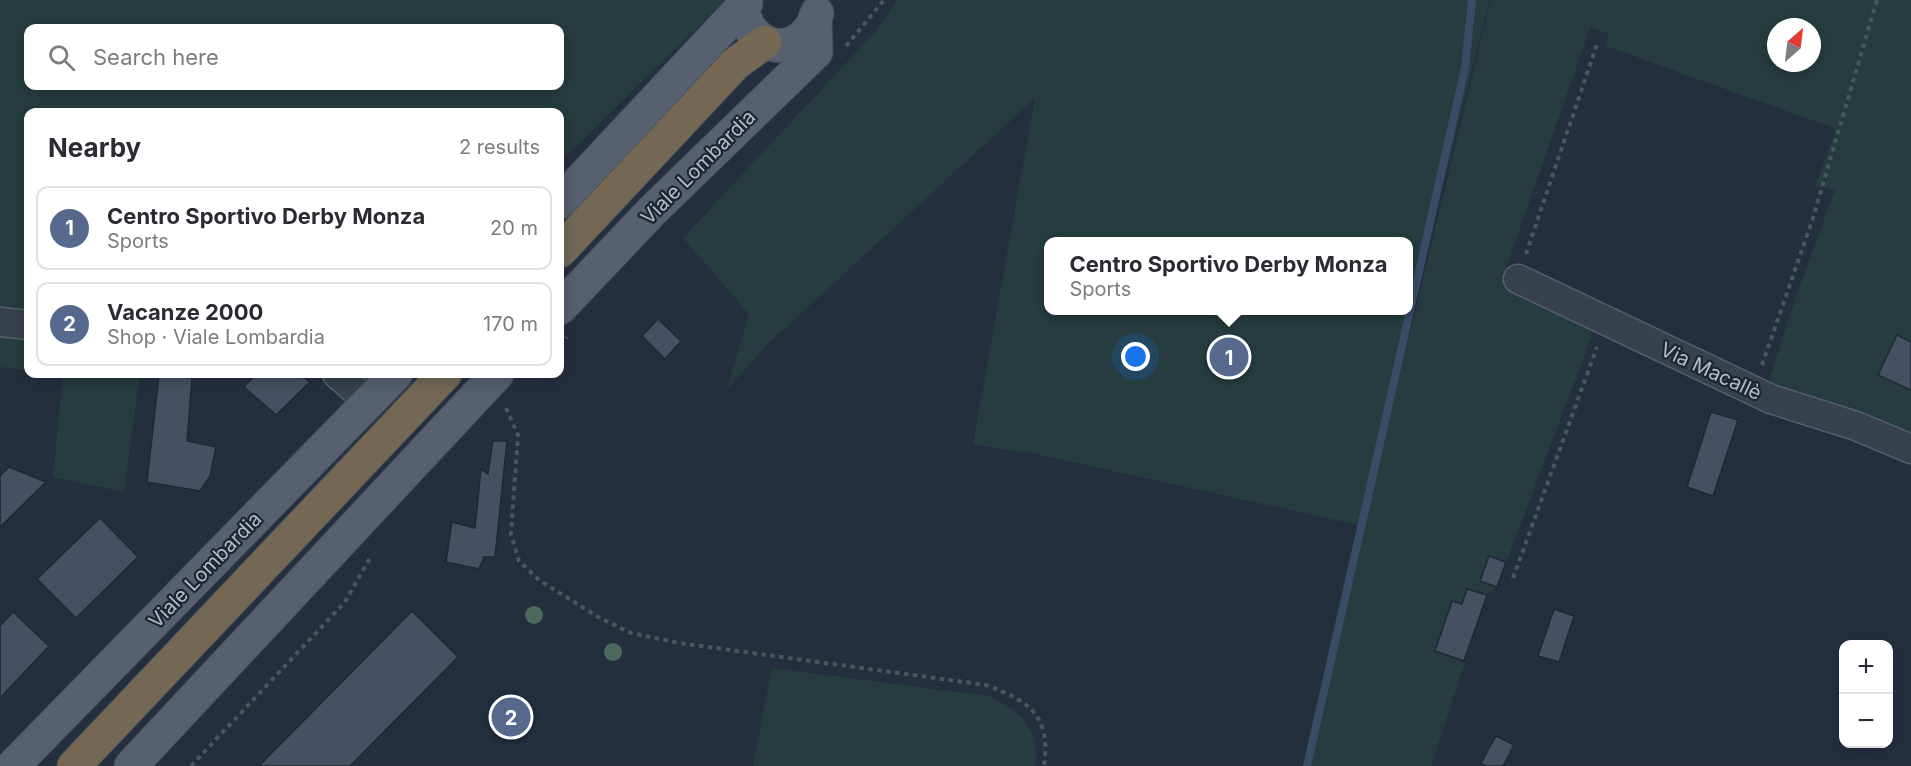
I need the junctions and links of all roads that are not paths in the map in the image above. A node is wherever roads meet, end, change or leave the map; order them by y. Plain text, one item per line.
1 (747, 2) edge
2 (819, 9) edge
3 (765, 42) junction
4 (564, 198) edge
5 (564, 247) edge
6 (1518, 279) road end
7 (564, 304) edge
8 (0, 321) edge
9 (24, 324) edge
10 (342, 378) edge
11 (392, 378) edge
12 (441, 378) edge
13 (500, 388) edge
14 (369, 402) junction
15 (1911, 449) edge
16 (13, 766) edge
17 (74, 766) edge
18 (131, 766) edge

1 - 3 main road
1 - 4 main road
2 - 3 main road, Viale Lombardia
2 - 7 main road, Viale Lombardia
3 - 5 highway
6 - 15 street, Via Macallè
8 - 9 street
10 - 14 street
11 - 14 main road, Viale Lombardia
12 - 17 highway
13 - 18 main road
14 - 16 main road, Viale Lombardia

